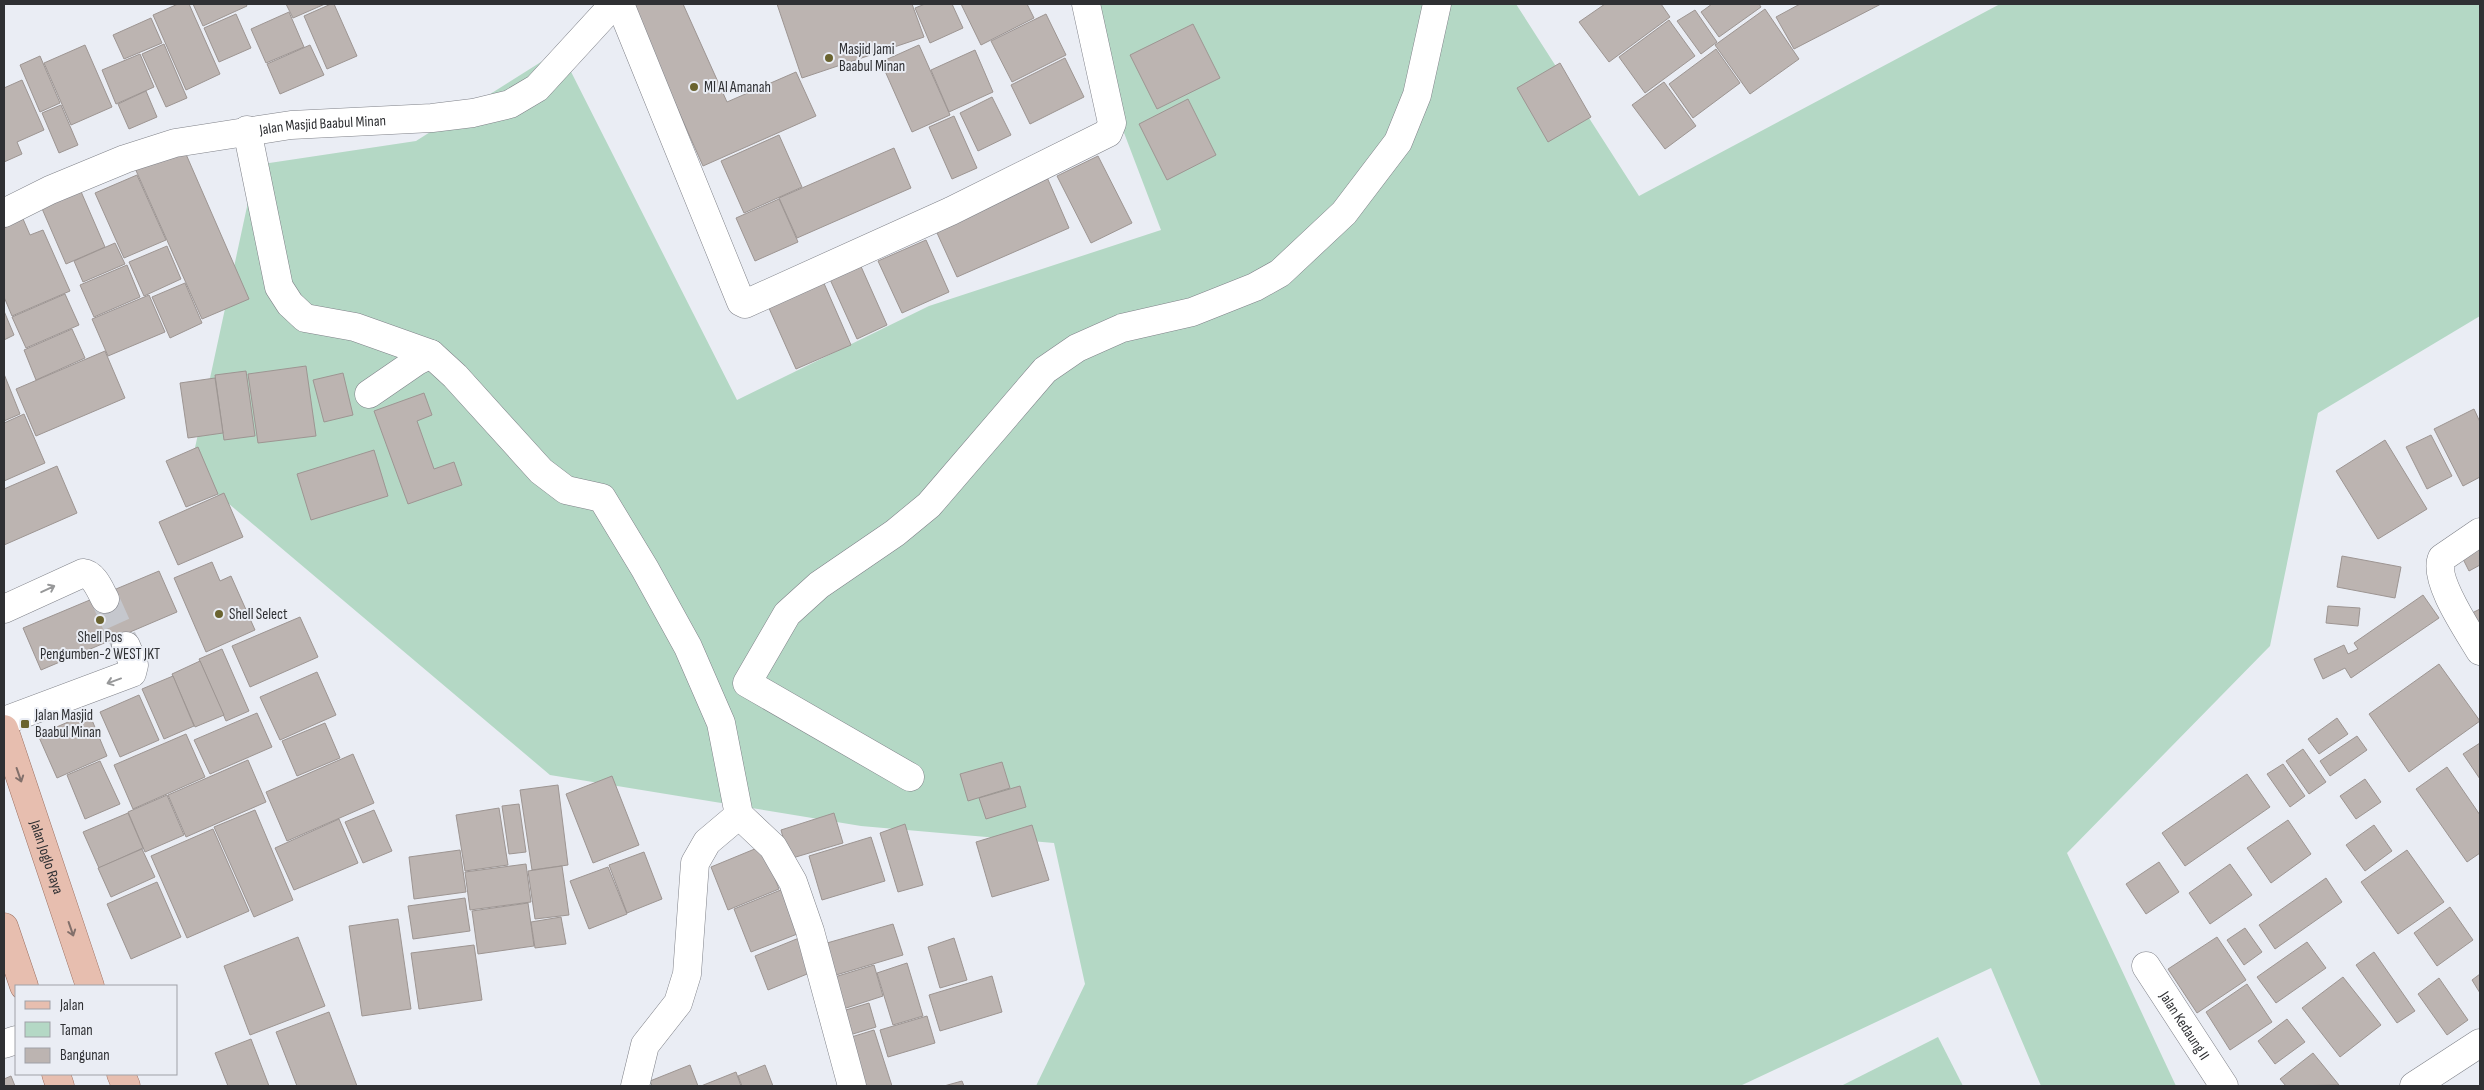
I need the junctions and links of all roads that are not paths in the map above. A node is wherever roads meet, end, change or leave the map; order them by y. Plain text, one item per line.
1 (614, 4) edge
2 (620, 4) edge
3 (1086, 4) edge
4 (1437, 4) edge
5 (247, 130) junction
6 (4, 213) edge
7 (431, 354) junction
8 (369, 394) dead end
9 (2480, 532) edge
10 (105, 598) tunnel mouth
11 (4, 609) edge
12 (126, 646) tunnel mouth
13 (2480, 651) edge
14 (747, 683) junction
15 (4, 721) edge
16 (721, 723) junction
17 (4, 729) edge
18 (910, 777) dead end
19 (739, 815) junction
20 (4, 927) edge
21 (2146, 966) dead end
22 (24, 985) edge
23 (90, 985) edge
24 (2480, 1043) edge
25 (635, 1086) edge
26 (852, 1086) edge
27 (2224, 1086) edge
28 (2414, 1086) edge

1 - 5 street, Jalan Masjid Baabul Minan
2 - 3 street
4 - 14 street
5 - 6 street, Jalan Masjid Baabul Minan
5 - 7 street
7 - 8 street
7 - 16 street
9 - 13 street
11 -> 10 street
12 -> 15 street
14 - 16 street
14 - 18 street
16 - 19 street
17 -> 23 main road, Jalan Joglo Raya
19 - 25 street
19 - 26 street
20 - 22 main road
21 - 27 street, Jalan Kedaung II
24 - 28 street

